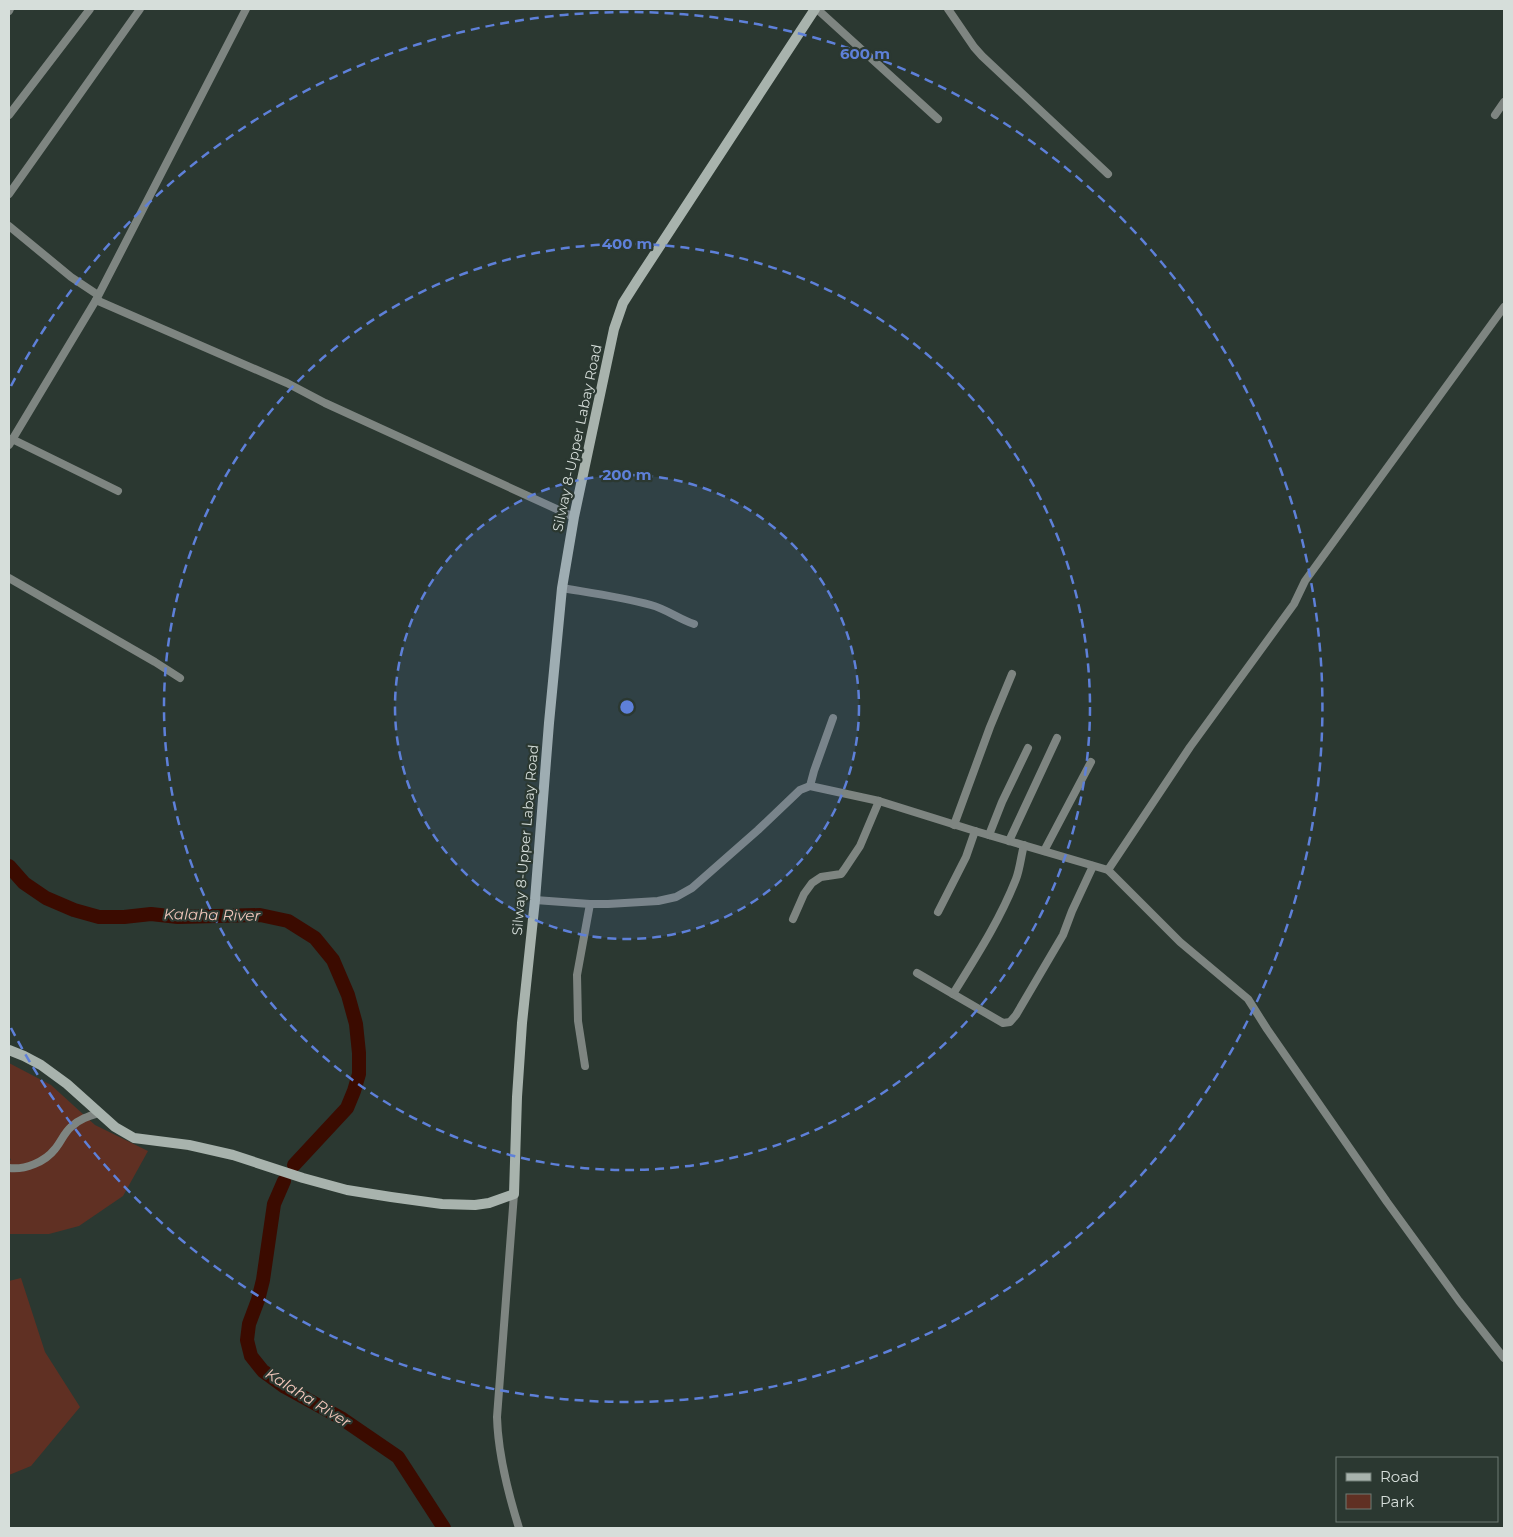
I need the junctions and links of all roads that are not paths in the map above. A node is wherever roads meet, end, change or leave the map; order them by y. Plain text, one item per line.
1 (90, 9) edge
2 (140, 9) edge
3 (246, 9) edge
4 (816, 9) edge
5 (948, 9) edge
6 (1504, 102) edge
7 (9, 115) edge
8 (1494, 115) dead end
9 (938, 120) dead end
10 (1108, 174) dead end
11 (9, 194) edge
12 (9, 226) edge
13 (97, 298) junction
14 (1504, 307) edge
15 (10, 442) edge
16 (118, 491) dead end
17 (574, 517) junction
18 (9, 578) edge
19 (562, 588) junction
20 (694, 624) dead end
21 (1012, 674) dead end
22 (180, 678) dead end
23 (833, 718) dead end
24 (1057, 738) dead end
25 (1028, 748) dead end
26 (1091, 762) dead end
27 (810, 786) junction
28 (880, 802) junction
29 (954, 825) junction
30 (975, 831) junction
31 (989, 835) junction
32 (1009, 841) junction
33 (1024, 845) junction
34 (1044, 851) junction
35 (1093, 866) junction
36 (1108, 870) junction
37 (535, 900) junction
38 (590, 904) junction
39 (938, 912) dead end
40 (793, 919) dead end
41 (916, 973) dead end
42 (952, 994) junction
43 (9, 1050) edge
44 (586, 1066) dead end
45 (99, 1113) junction
46 (9, 1168) edge
47 (514, 1194) junction
48 (1504, 1358) edge
49 (519, 1528) edge

1 - 7 street
2 - 11 street
3 - 13 street
4 - 9 street
4 - 17 main road, Silway 8-Upper Labay Road
5 - 10 street
6 - 8 street
12 - 13 street
13 - 15 street
13 - 17 street
14 - 36 street
15 - 16 street
17 - 19 main road, Silway 8-Upper Labay Road
18 - 22 street
19 - 20 street
19 - 37 main road, Silway 8-Upper Labay Road
21 - 29 street
23 - 27 street
24 - 32 street
25 - 31 street
26 - 34 street
27 - 28 street
27 - 38 street
28 - 29 street
28 - 40 street
29 - 30 street
30 - 31 street
30 - 39 street
31 - 32 street
32 - 33 street
33 - 34 street
33 - 42 street
34 - 35 street
35 - 36 street
35 - 42 street
36 - 48 street
37 - 38 street
37 - 47 main road, Silway 8-Upper Labay Road
38 - 44 street
41 - 42 street
43 - 45 main road
45 - 46 street
45 - 47 main road
47 - 49 street

